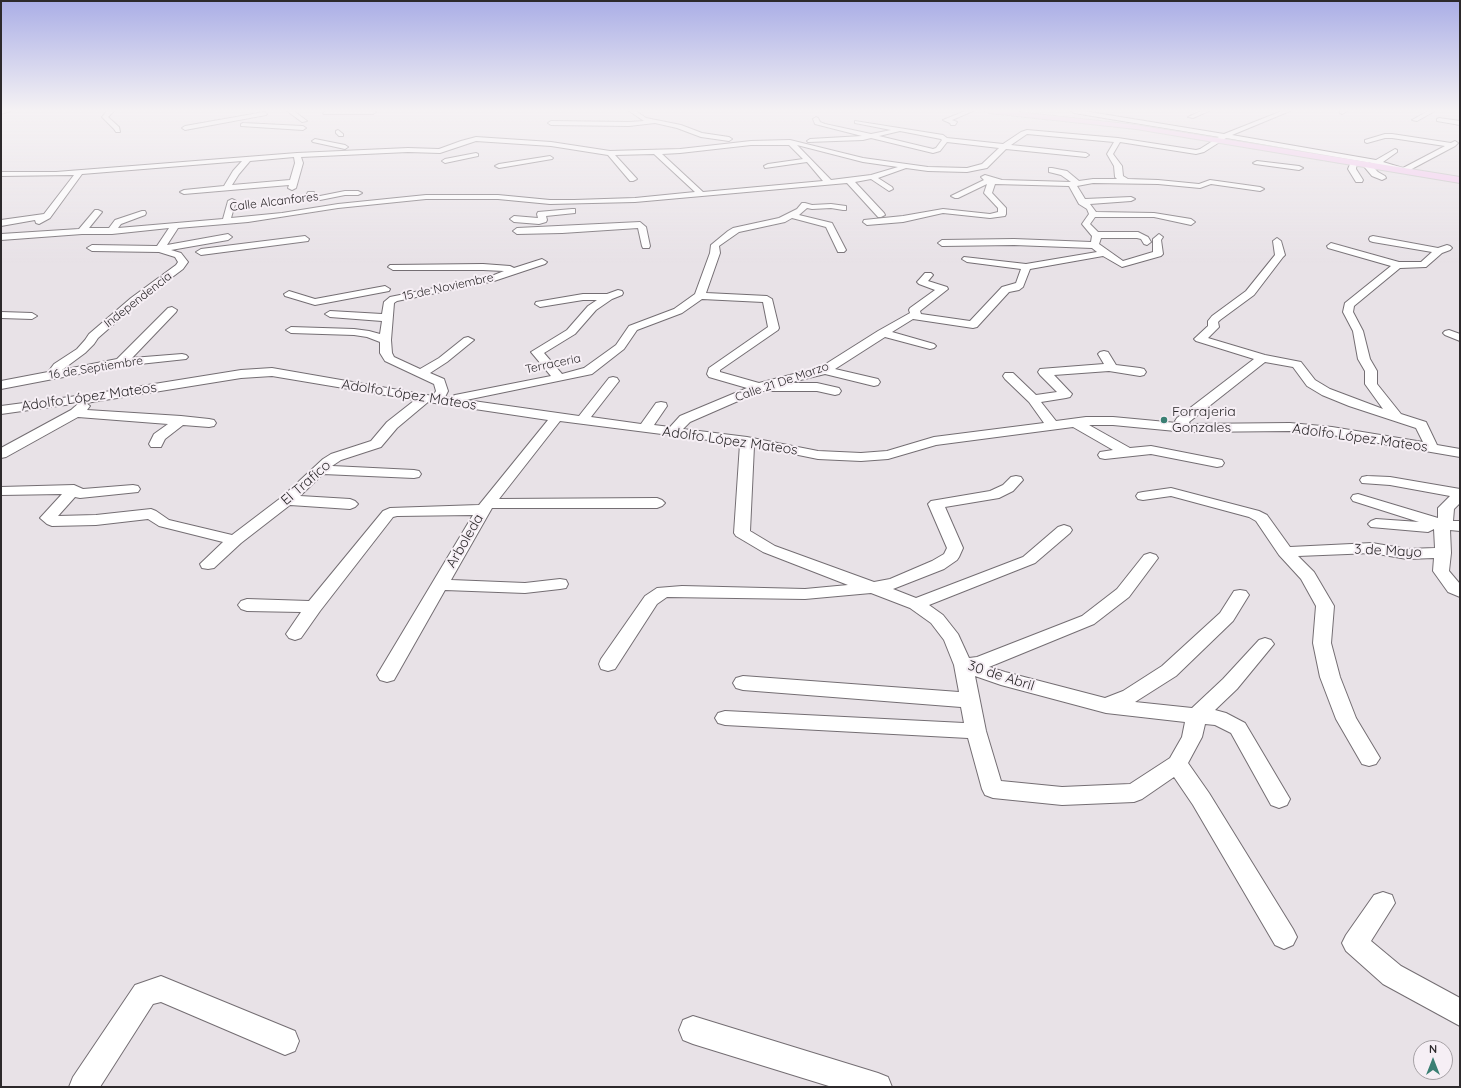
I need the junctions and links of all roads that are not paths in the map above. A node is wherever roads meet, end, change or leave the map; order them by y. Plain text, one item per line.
1 (174, 162) edge
2 (213, 162) edge
3 (246, 162) edge
4 (271, 162) edge
5 (281, 162) edge
6 (297, 162) edge
7 (444, 162) edge
8 (455, 162) edge
9 (618, 162) edge
10 (666, 162) edge
11 (796, 162) edge
12 (810, 162) edge
13 (874, 162) edge
14 (988, 162) edge
15 (1115, 162) edge
16 (1258, 162) edge
17 (1354, 162) edge
18 (1360, 162) edge
19 (1377, 162) edge
20 (1425, 162) edge
21 (184, 164) junction
22 (268, 164) junction
23 (1366, 164) junction
24 (257, 165) dead end
25 (768, 166) dead end
26 (906, 167) junction
27 (1298, 168) dead end
28 (967, 170) junction
29 (1052, 170) dead end
30 (1409, 172) junction
31 (78, 173) junction
32 (1, 174) edge
33 (1433, 175) junction
34 (872, 177) junction
35 (1382, 178) dead end
36 (1460, 178) edge
37 (633, 179) dead end
38 (1012, 179) dead end
39 (849, 180) junction
40 (1360, 180) dead end
41 (992, 181) junction
42 (1127, 182) junction
43 (829, 183) junction
44 (1074, 184) junction
45 (229, 185) junction
46 (786, 187) junction
47 (423, 188) dead end
48 (438, 189) dead end
49 (889, 189) dead end
50 (1260, 189) dead end
51 (184, 192) dead end
52 (383, 193) dead end
53 (311, 194) dead end
54 (701, 194) junction
55 (526, 195) dead end
56 (955, 196) dead end
57 (429, 197) junction
58 (498, 197) junction
59 (404, 199) junction
60 (1131, 199) dead end
61 (232, 201) dead end
62 (367, 202) junction
63 (574, 202) junction
64 (1082, 202) junction
65 (356, 203) junction
66 (805, 205) junction
67 (843, 208) dead end
68 (384, 210) dead end
69 (98, 212) dead end
70 (142, 213) dead end
71 (1093, 214) junction
72 (881, 215) dead end
73 (47, 216) junction
74 (792, 216) junction
75 (514, 219) dead end
76 (589, 220) dead end
77 (39, 221) dead end
78 (226, 221) junction
79 (867, 222) dead end
80 (1191, 222) dead end
81 (1, 223) edge
82 (176, 225) junction
83 (597, 227) junction
84 (82, 231) junction
85 (112, 231) junction
86 (517, 231) dead end
87 (1096, 235) junction
88 (1, 237) edge
89 (228, 237) dead end
90 (1159, 237) dead end
91 (305, 239) dead end
92 (1373, 239) dead end
93 (1278, 241) dead end
94 (1147, 242) dead end
95 (942, 243) dead end
96 (1094, 245) junction
97 (646, 246) dead end
98 (1331, 246) dead end
99 (92, 248) dead end
100 (160, 249) junction
101 (841, 250) dead end
102 (1105, 253) junction
103 (178, 255) junction
104 (967, 259) dead end
105 (542, 262) dead end
106 (1398, 266) junction
107 (393, 267) dead end
108 (1026, 267) junction
109 (520, 270) junction
110 (928, 275) dead end
111 (435, 276) dead end
112 (491, 278) junction
113 (289, 294) dead end
114 (700, 296) junction
115 (394, 299) junction
116 (540, 304) dead end
117 (172, 310) dead end
118 (330, 314) dead end
119 (1, 315) edge
120 (32, 316) dead end
121 (916, 316) junction
122 (387, 318) junction
123 (291, 330) dead end
124 (882, 333) junction
125 (1449, 333) dead end
126 (1460, 338) edge
127 (385, 340) junction
128 (468, 340) dead end
129 (930, 346) dead end
130 (1104, 354) dead end
131 (182, 357) dead end
132 (1263, 358) junction
133 (121, 362) junction
134 (1109, 367) junction
135 (825, 370) junction
136 (1140, 372) dead end
137 (420, 374) junction
138 (52, 375) junction
139 (1009, 376) dead end
140 (559, 377) junction
141 (613, 381) dead end
142 (874, 382) dead end
143 (4, 387) edge
144 (759, 388) junction
145 (835, 391) dead end
146 (92, 398) junction
147 (437, 399) junction
148 (1033, 399) junction
149 (661, 406) dead end
150 (1, 410) edge
151 (76, 413) junction
152 (558, 417) junction
153 (1396, 417) junction
154 (181, 420) junction
155 (582, 421) junction
156 (1074, 422) junction
157 (209, 423) dead end
158 (1052, 425) junction
159 (1186, 428) junction
160 (644, 429) junction
161 (673, 432) junction
162 (747, 441) junction
163 (156, 444) dead end
164 (1432, 448) junction
165 (1128, 453) junction
166 (1460, 453) edge
167 (1, 454) edge
168 (1105, 455) dead end
169 (1217, 463) dead end
170 (322, 470) junction
171 (414, 474) dead end
172 (1016, 480) dead end
173 (1367, 480) dead end
174 (74, 489) junction
175 (133, 489) dead end
176 (1, 490) edge
177 (1460, 494) edge
178 (1143, 496) dead end
179 (1358, 498) dead end
180 (287, 500) junction
181 (657, 503) dead end
182 (350, 504) dead end
183 (485, 507) junction
184 (1376, 524) dead end
185 (1449, 526) edge
186 (1064, 530) dead end
187 (235, 540) junction
188 (1285, 552) junction
189 (1443, 553) junction
190 (1150, 558) dead end
191 (208, 564) dead end
192 (560, 584) dead end
193 (440, 585) junction
194 (871, 588) junction
195 (1460, 592) edge
196 (1240, 595) dead end
197 (916, 604) junction
198 (247, 605) dead end
199 (314, 607) junction
200 (295, 634) dead end
201 (1265, 644) dead end
202 (608, 664) dead end
203 (962, 665) junction
204 (387, 675) dead end
205 (742, 683) dead end
206 (969, 700) junction
207 (1106, 706) junction
208 (1197, 715) junction
209 (725, 718) dead end
210 (976, 731) junction
211 (1368, 758) dead end
212 (1177, 764) junction
213 (1279, 799) dead end
214 (1384, 903) dead end
215 (1284, 937) dead end
216 (1460, 1013) edge
217 (693, 1030) dead end
218 (285, 1041) dead end
219 (83, 1087) edge
220 (878, 1087) edge

1 - 21 street
2 - 21 street
3 - 45 street
4 - 22 street
5 - 22 street
6 - 45 street
7 - 8 street
9 - 37 street
10 - 54 street
11 - 25 street
12 - 43 street
13 - 26 street
14 - 28 street
15 - 42 street
16 - 27 street
17 - 40 street
18 - 23 main road
19 - 30 street
20 - 30 street
21 - 31 street
22 - 24 street
23 - 30 main road
23 - 35 street
26 - 28 street
26 - 34 street
28 - 41 street
29 - 44 street
30 - 33 main road
31 - 32 street
31 - 73 street
33 - 36 main road
33 - 36 main road
34 - 39 street
34 - 49 street
38 - 41 street
39 - 43 street
39 - 72 street
41 - 44 street
41 - 56 street
41 - 79 street
42 - 44 street
42 - 50 street
43 - 46 street
44 - 64 street
45 - 51 street
46 - 54 street, Calle Alcanfores
46 - 66 street
47 - 57 street
48 - 57 street
52 - 59 street
53 - 65 street
54 - 63 street, Calle Alcanfores
55 - 58 street
57 - 58 street, Calle Alcanfores
57 - 59 street, Calle Alcanfores
58 - 63 street, Calle Alcanfores
59 - 62 street, Calle Alcanfores
60 - 64 street
61 - 78 street
62 - 65 street, Calle Alcanfores
62 - 68 street
63 - 75 street
64 - 71 street
65 - 78 street, Calle Alcanfores
66 - 67 street
66 - 74 street
69 - 84 street
70 - 85 street
71 - 80 street
71 - 87 street
73 - 77 street
73 - 81 street
74 - 101 street
74 - 114 street
76 - 83 street
78 - 82 street, Calle Alcanfores
82 - 85 street, Calle Alcanfores
82 - 100 street, Independencia
83 - 86 street
83 - 97 street
84 - 85 street, Calle Alcanfores
84 - 88 street, Calle Alcanfores
87 - 94 street
87 - 96 street
89 - 100 street
90 - 102 street
91 - 103 street
92 - 106 street
93 - 132 street
95 - 96 street
96 - 102 street
98 - 106 street
99 - 100 street
100 - 103 street, Independencia
102 - 108 street
103 - 138 street, Independencia
104 - 108 street
105 - 109 street, 15 de Noviembre
106 - 153 street
107 - 109 street
108 - 121 street
109 - 112 street, 15 de Noviembre
110 - 121 street
111 - 112 street
112 - 115 street, 15 de Noviembre
113 - 115 street
114 - 140 street, Terraceria
114 - 144 street
115 - 122 street, 15 de Noviembre
116 - 140 street
117 - 133 street
118 - 122 street
119 - 120 street
121 - 124 street, Calle 21 De Marzo
122 - 127 street, 15 de Noviembre
123 - 127 street
124 - 129 street
124 - 135 street, Calle 21 De Marzo
125 - 126 street
127 - 137 street, 15 de Noviembre
128 - 137 street
130 - 134 street
131 - 133 street, 16 de Septiembre
132 - 153 street
132 - 159 street
133 - 138 street, 16 de Septiembre
134 - 136 street
134 - 148 street
135 - 142 street
135 - 144 street, Calle 21 De Marzo
137 - 147 street, 15 de Noviembre
138 - 143 street, 16 de Septiembre
139 - 148 street
140 - 147 street, Terraceria
141 - 155 street
144 - 145 street
144 - 161 street, Calle 21 De Marzo
146 - 147 street, Adolfo López Mateos
146 - 150 street, Adolfo López Mateos
146 - 151 street
147 - 152 street, Adolfo López Mateos
147 - 170 street, El Trafico
148 - 158 street
149 - 160 street
151 - 154 street
151 - 167 street
152 - 155 street, Adolfo López Mateos
152 - 183 street, Arboleda
153 - 164 street
154 - 157 street
154 - 163 street
155 - 160 street, Adolfo López Mateos
156 - 158 street, Adolfo López Mateos
156 - 159 street, Adolfo López Mateos
156 - 165 street
158 - 162 street, Adolfo López Mateos
159 - 164 street, Adolfo López Mateos
160 - 161 street, Adolfo López Mateos
161 - 162 street, Adolfo López Mateos
162 - 194 street, 30 de Abril
164 - 166 street, Adolfo López Mateos
165 - 168 street
165 - 169 street
170 - 171 street
170 - 180 street, El Trafico
172 - 194 street
173 - 177 street
174 - 175 street
174 - 176 street
174 - 187 street
177 - 185 street
178 - 188 street
179 - 185 street
180 - 182 street
180 - 187 street, El Trafico
181 - 183 street
183 - 193 street, Arboleda
183 - 199 street
184 - 185 street
185 - 189 street
186 - 197 street
187 - 191 street, El Trafico
188 - 189 street, 3 de Mayo
188 - 211 street
189 - 195 street
190 - 203 street
192 - 193 street
193 - 204 street, Arboleda
194 - 197 street, 30 de Abril
194 - 202 street
196 - 207 street
197 - 203 street, 30 de Abril
198 - 199 street
199 - 200 street
201 - 208 street
203 - 206 street
203 - 207 street, 30 de Abril
205 - 206 street
206 - 210 street
207 - 208 street, 30 de Abril
208 - 212 street
208 - 213 street, 30 de Abril
209 - 210 street
210 - 212 street
212 - 215 street
214 - 216 street
217 - 220 street
218 - 219 street

